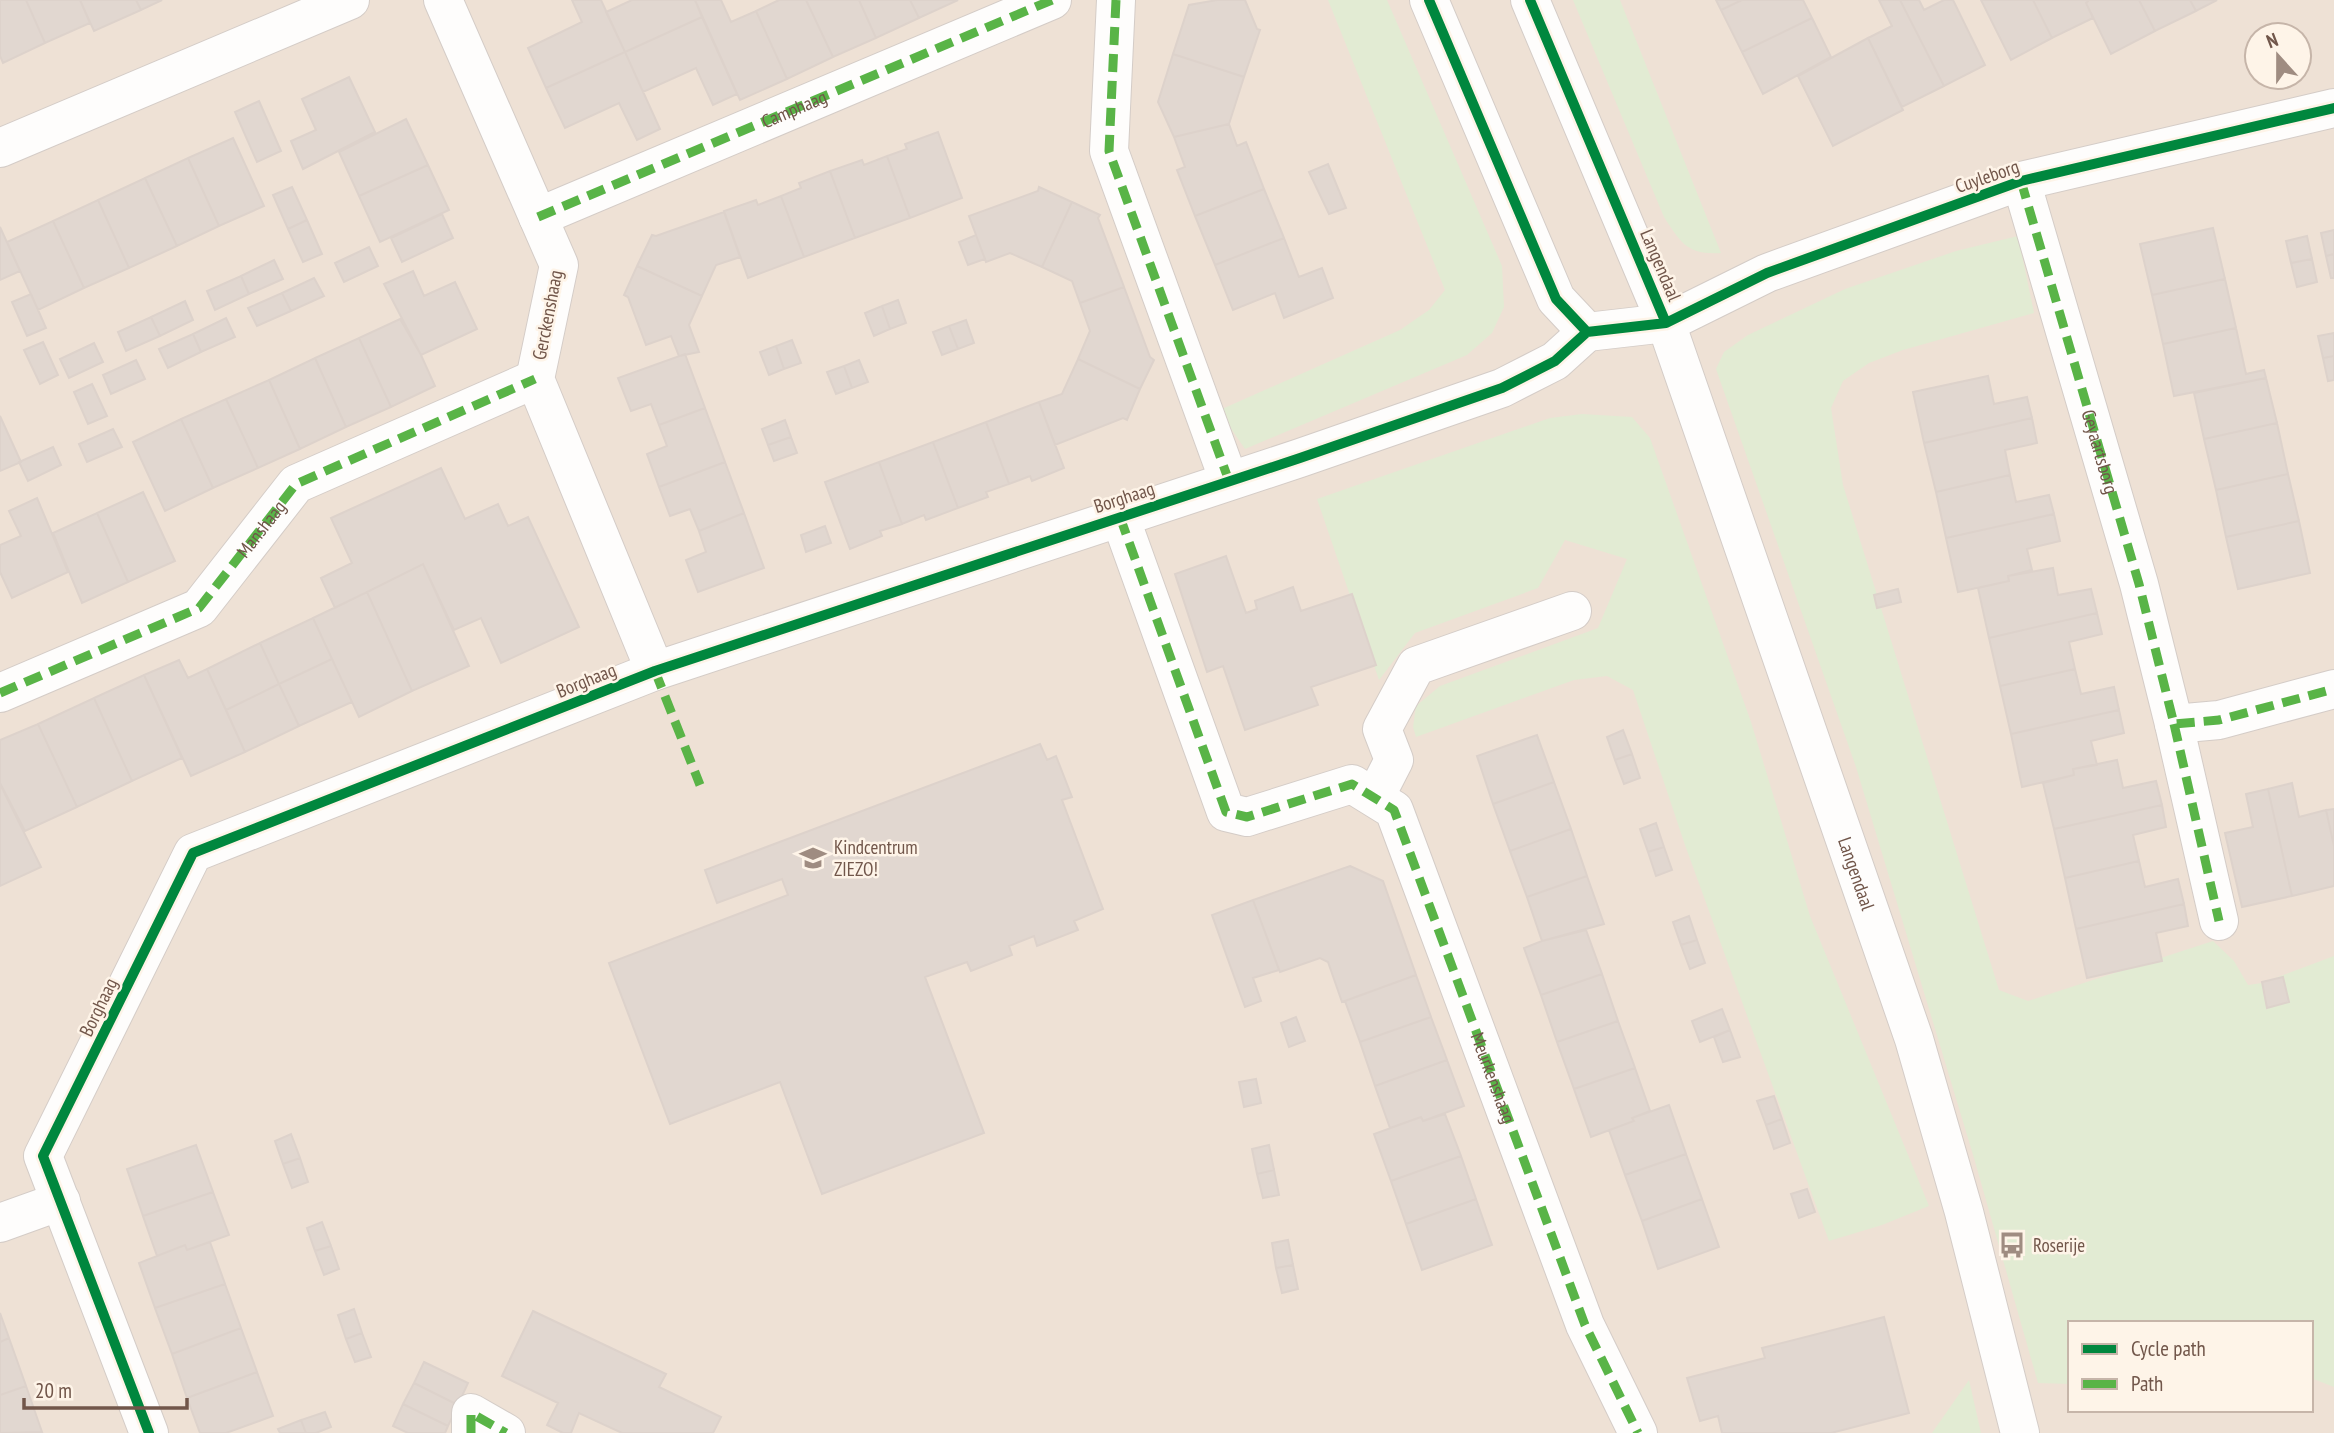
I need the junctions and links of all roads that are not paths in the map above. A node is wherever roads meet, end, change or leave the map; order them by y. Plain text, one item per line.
1 (350, 0) edge
2 (443, 0) edge
3 (1052, 0) edge
4 (1116, 0) edge
5 (1429, 0) edge
6 (1530, 0) edge
7 (2334, 108) edge
8 (0, 148) edge
9 (2021, 181) junction
10 (538, 217) junction
11 (1666, 323) junction
12 (1587, 332) junction
13 (535, 379) junction
14 (1229, 481) junction
15 (1120, 517) junction
16 (1572, 611) dead end
17 (655, 671) junction
18 (2334, 689) edge
19 (0, 693) edge
20 (2174, 724) junction
21 (1385, 804) junction
22 (2220, 920) dead end
23 (61, 1201) junction
24 (0, 1223) edge
25 (149, 1433) edge
26 (471, 1433) edge
27 (506, 1433) edge
28 (1638, 1433) edge
29 (2020, 1433) edge

1 - 8 street
2 - 10 street, Gerckenshaag
3 - 10 street, Camphaag
4 - 14 street
5 - 12 street
6 - 11 street, Langendaal
7 - 9 street, Cuyleborg
9 - 11 street, Cuyleborg
9 - 20 street, Geyaartsborg
10 - 13 street, Gerckenshaag
11 - 12 street, Langendaal
11 - 29 street, Langendaal
12 - 14 street, Borghaag
13 - 17 street, Gerckenshaag
13 - 19 street, Manshaag
14 - 15 street, Borghaag
15 - 17 street, Borghaag
15 - 21 street
16 - 21 street
17 - 23 street, Borghaag
18 - 20 street
20 - 22 street, Geyaartsborg
21 - 28 street, Meurkenshaag
23 - 24 street
23 - 25 street, Borghaag
26 - 27 street

